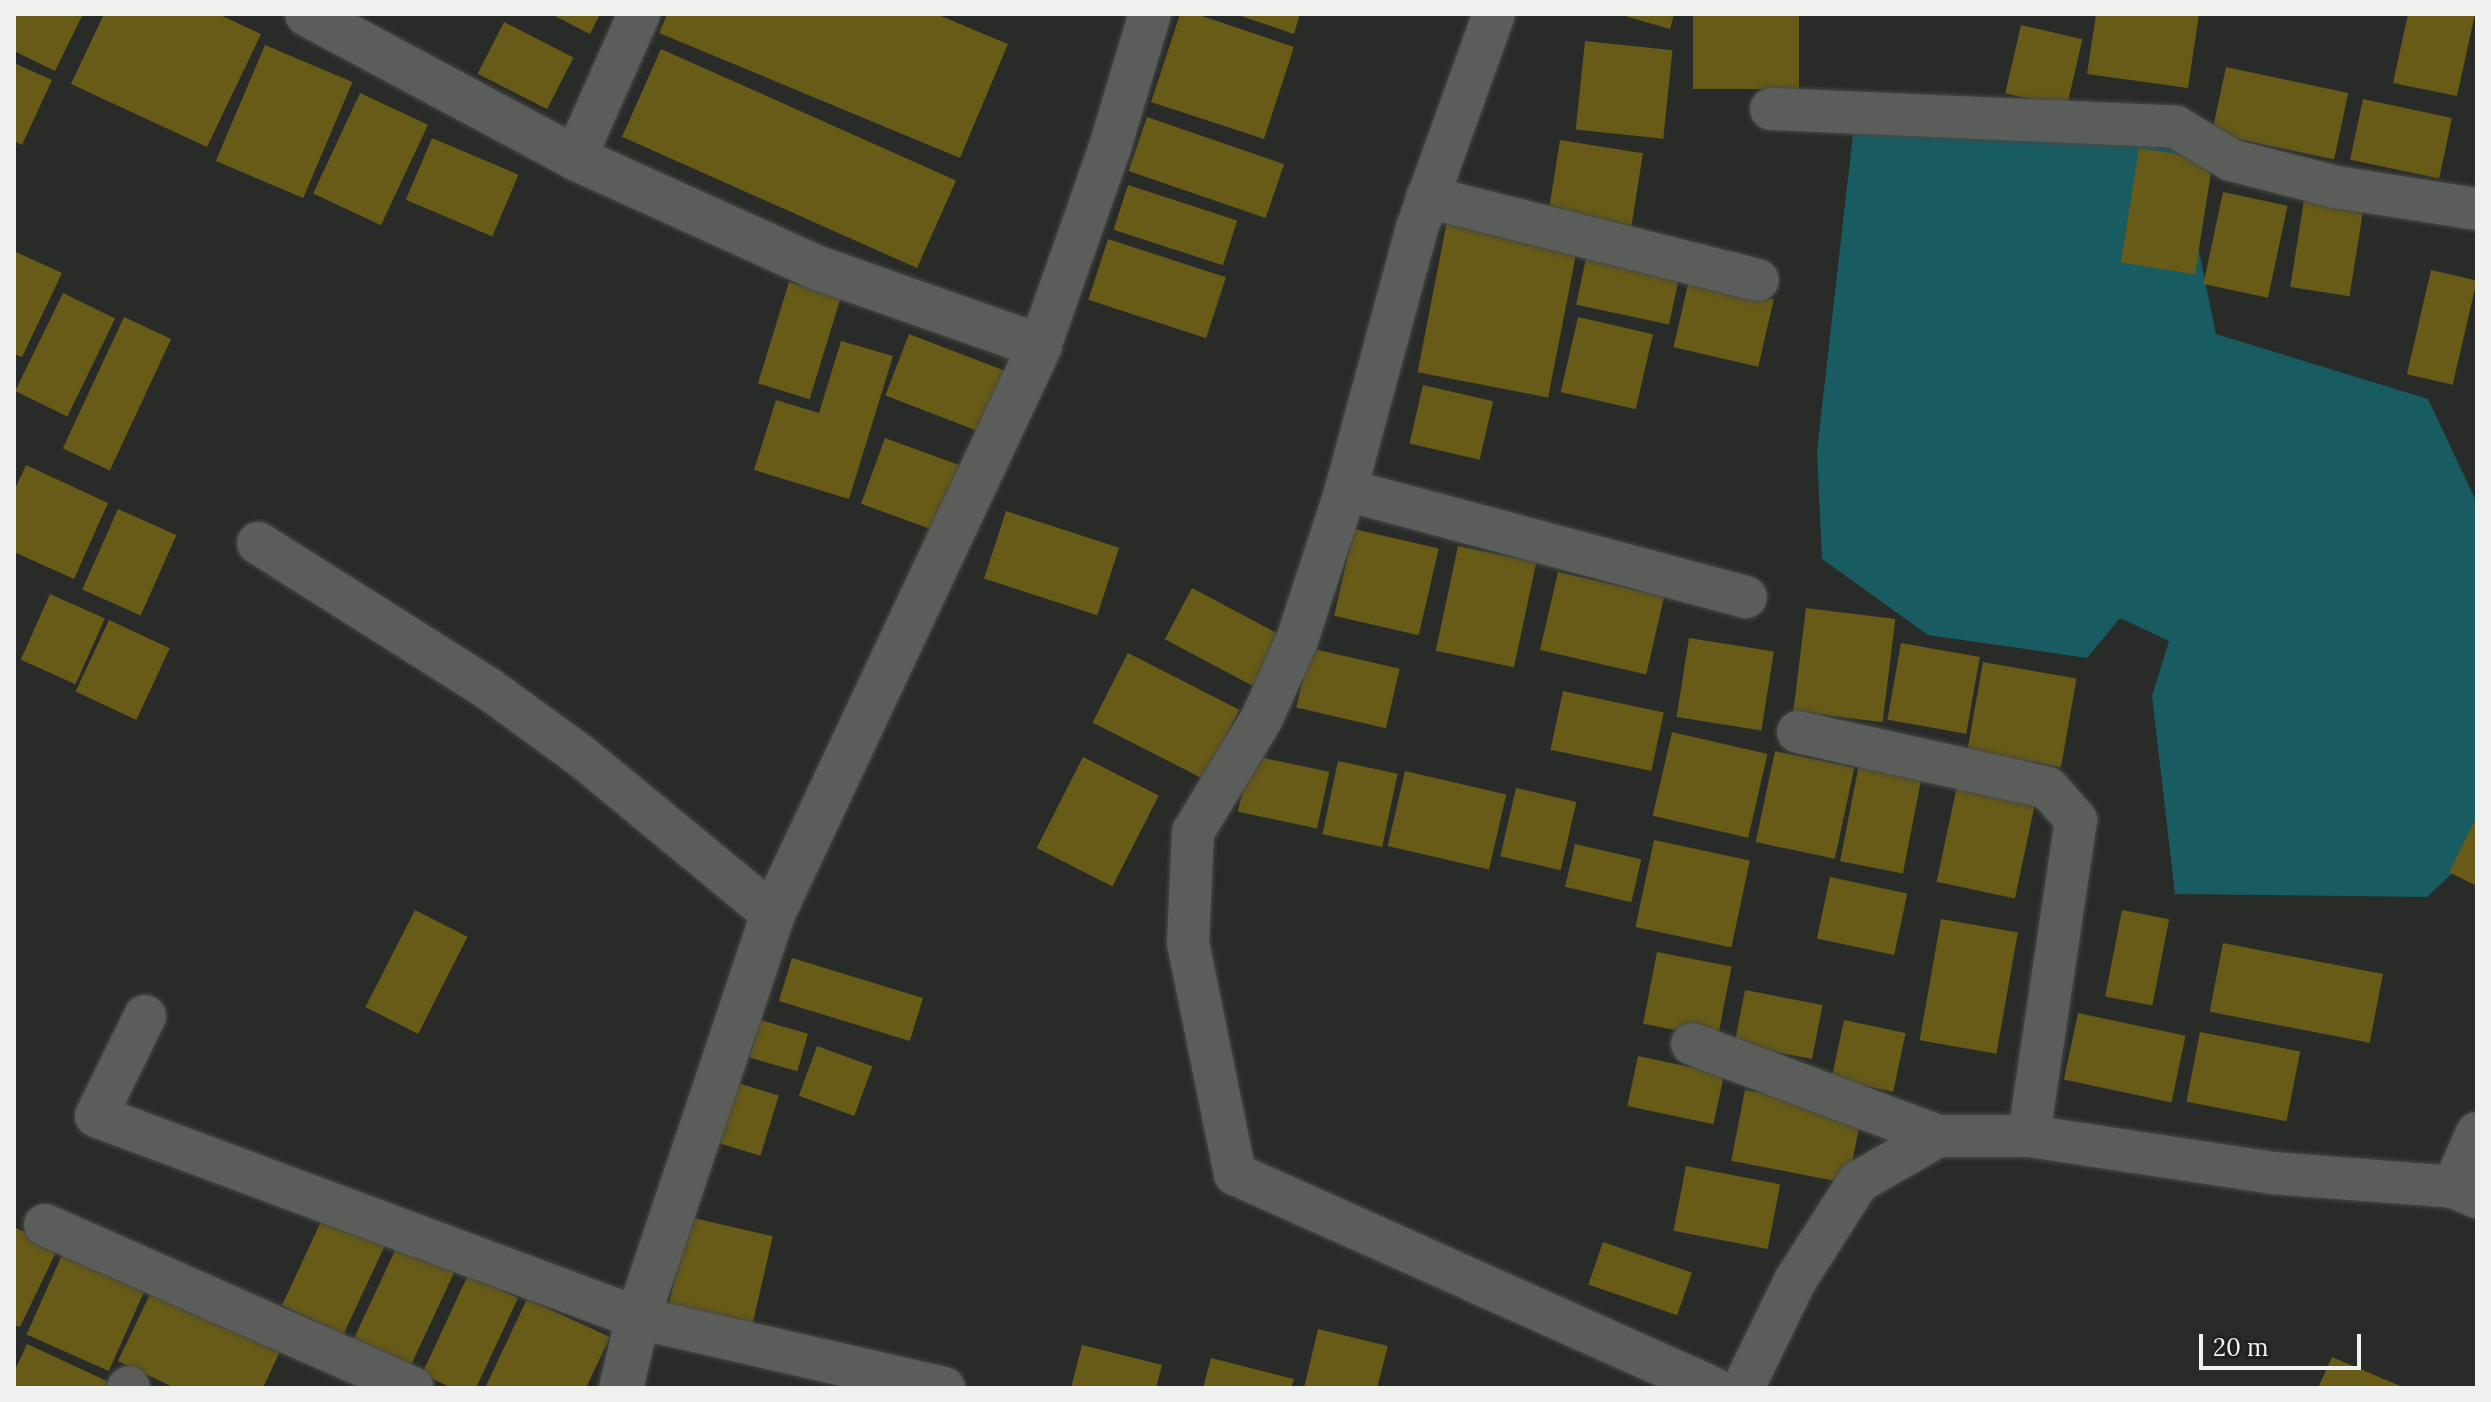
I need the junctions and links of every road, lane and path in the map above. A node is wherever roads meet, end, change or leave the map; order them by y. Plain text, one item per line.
1 (307, 14) edge
2 (639, 14) edge
3 (1150, 14) edge
4 (1494, 14) edge
5 (1771, 109) dead end
6 (575, 158) junction
7 (1427, 197) junction
8 (2477, 209) edge
9 (1758, 280) dead end
10 (1040, 346) junction
11 (1346, 490) junction
12 (258, 543) dead end
13 (1746, 597) dead end
14 (1798, 732) dead end
15 (773, 914) junction
16 (145, 1016) dead end
17 (1692, 1044) dead end
18 (2477, 1133) edge
19 (1938, 1136) junction
20 (2029, 1136) junction
21 (2465, 1192) edge
22 (45, 1225) dead end
23 (638, 1318) junction
24 (412, 1388) edge
25 (621, 1388) edge
26 (944, 1388) edge
27 (1713, 1388) edge
28 (1743, 1388) edge

1 - 6 street
2 - 6 street
3 - 10 street
4 - 7 street
5 - 8 street
6 - 10 street
7 - 9 street
7 - 11 street
10 - 15 street
11 - 13 street
11 - 27 street
12 - 15 street
14 - 20 street
15 - 23 street
16 - 23 street
17 - 19 street
18 - 21 street
19 - 20 street
19 - 28 street
20 - 21 street
22 - 24 street
23 - 25 street
23 - 26 street

